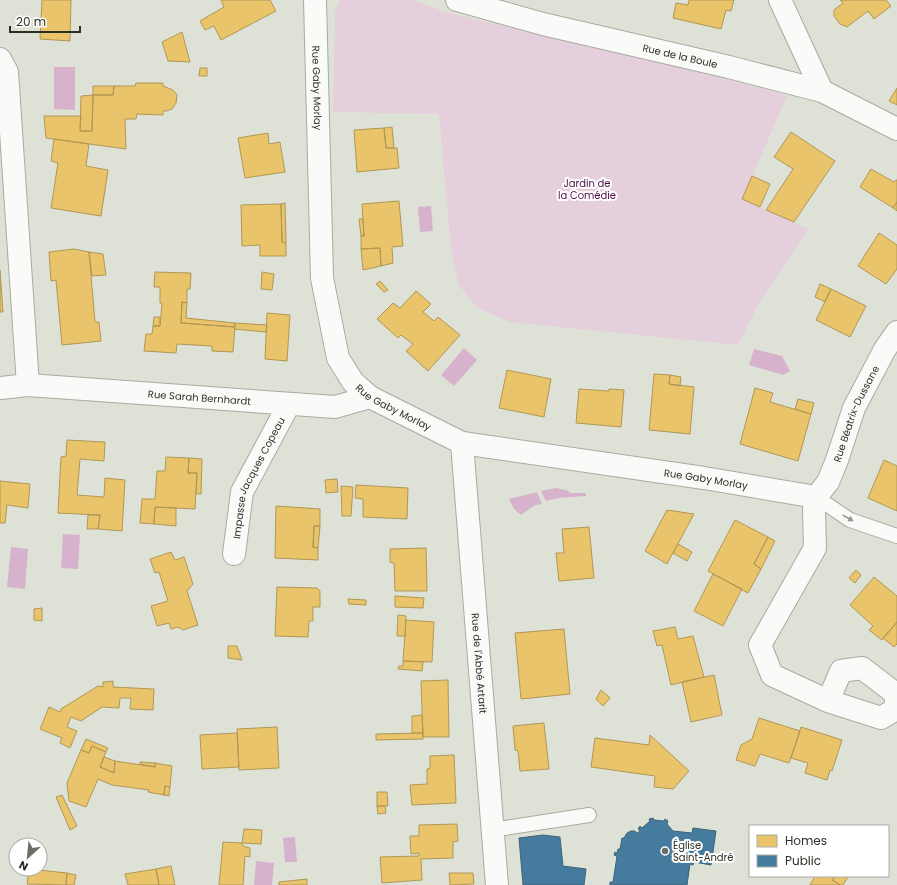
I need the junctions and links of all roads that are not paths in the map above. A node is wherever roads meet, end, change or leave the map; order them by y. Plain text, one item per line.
1 (315, 0) edge
2 (457, 0) edge
3 (780, 0) edge
4 (0, 59) edge
5 (822, 91) junction
6 (897, 129) edge
7 (897, 332) edge
8 (28, 385) junction
9 (0, 388) edge
10 (370, 397) junction
11 (289, 404) junction
12 (462, 443) junction
13 (816, 497) junction
14 (897, 536) edge
15 (234, 554) dead end
16 (828, 701) dead end
17 (589, 815) dead end
18 (492, 830) junction
19 (497, 885) edge

1 - 10 street, Rue Gaby Morlay
2 - 5 street, Rue de la Boule
3 - 5 street
4 - 8 street
5 - 6 street, Rue de la Boule
7 - 13 street, Rue Béatrix-Dussane
8 - 9 street, Rue Sarah Bernhardt
8 - 11 street, Rue Sarah Bernhardt
10 - 11 street, Rue Sarah Bernhardt
10 - 12 street, Rue Gaby Morlay
11 - 15 street, Impasse Jacques Copeau
12 - 13 street, Rue Gaby Morlay
12 - 18 street, Rue de l'Abbé Artarit
13 -> 14 lane
13 - 16 street
17 - 18 lane
18 - 19 street, Rue de l'Abbé Artarit

